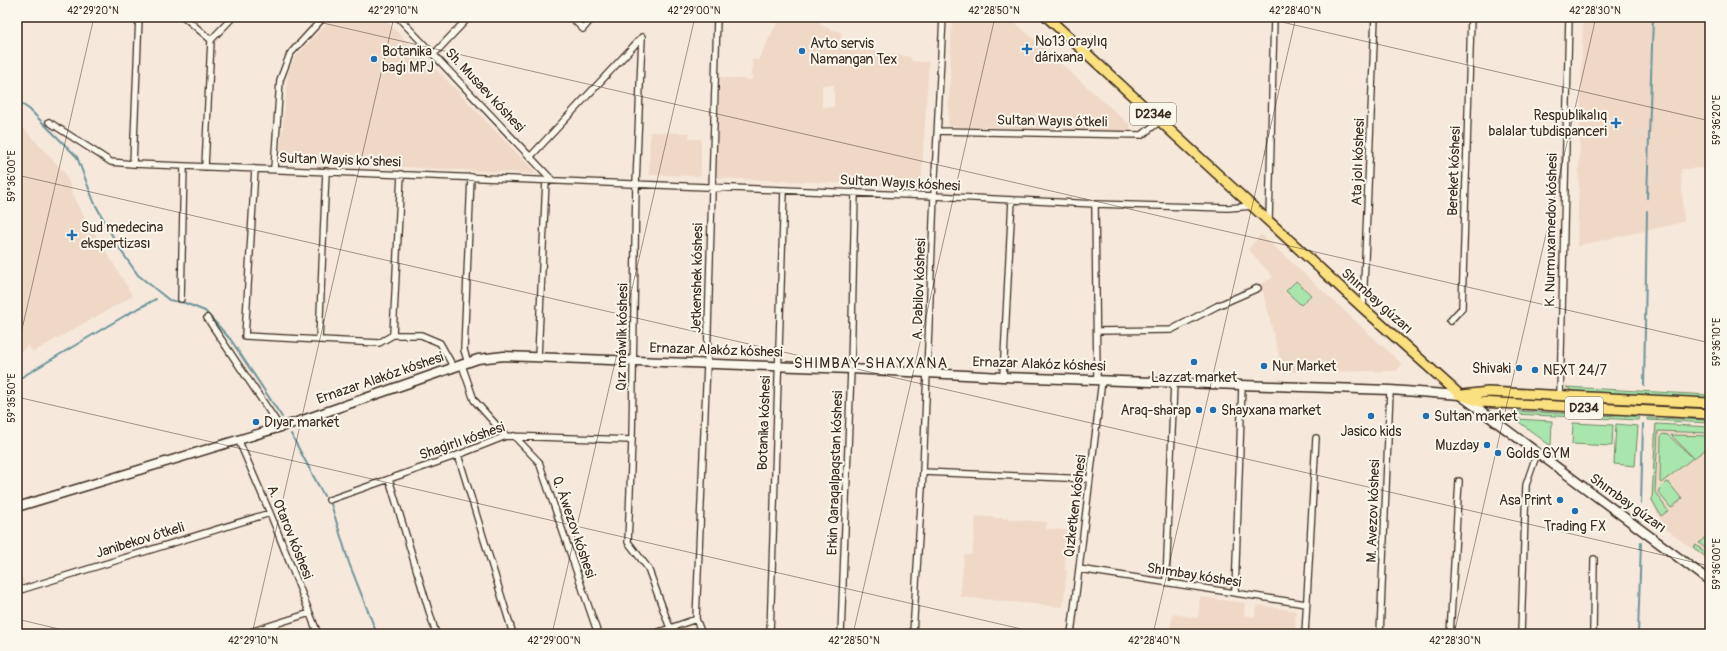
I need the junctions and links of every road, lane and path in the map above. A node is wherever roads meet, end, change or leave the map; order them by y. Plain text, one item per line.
1 (112, 17) edge
2 (139, 17) edge
3 (184, 17) edge
4 (233, 17) edge
5 (324, 17) edge
6 (398, 17) edge
7 (469, 17) edge
8 (571, 17) edge
9 (593, 17) edge
10 (717, 17) edge
11 (943, 17) edge
12 (1047, 17) edge
13 (1274, 17) edge
14 (1375, 17) edge
15 (1471, 17) edge
16 (1569, 17) edge
17 (211, 40) junction
18 (434, 54) junction
19 (1160, 121) junction
20 (48, 122) dead end
21 (938, 131) junction
22 (531, 156) junction
23 (134, 164) junction
24 (184, 166) junction
25 (205, 167) junction
26 (255, 168) junction
27 (274, 169) junction
28 (326, 171) junction
29 (401, 174) junction
30 (471, 177) junction
31 (549, 180) junction
32 (636, 184) junction
33 (712, 187) junction
34 (784, 190) junction
35 (855, 192) junction
36 (934, 196) junction
37 (1012, 200) junction
38 (1095, 204) junction
39 (1253, 206) junction
40 (1269, 221) junction
41 (1258, 288) dead end
42 (181, 299) dead end
43 (1363, 308) junction
44 (208, 318) dead end
45 (1450, 321) dead end
46 (1097, 331) junction
47 (393, 335) junction
48 (319, 340) junction
49 (538, 357) junction
50 (633, 361) junction
51 (707, 364) junction
52 (461, 365) junction
53 (778, 366) junction
54 (851, 369) junction
55 (928, 373) junction
56 (1003, 377) junction
57 (1100, 380) junction
58 (1174, 382) junction
59 (1242, 385) junction
60 (1390, 390) junction
61 (1460, 395) junction
62 (1560, 396) junction
63 (1710, 404) edge
64 (1710, 414) edge
65 (280, 427) junction
66 (506, 436) junction
67 (514, 436) junction
68 (1316, 438) dead end
69 (238, 439) junction
70 (632, 440) junction
71 (1537, 453) junction
72 (458, 455) junction
73 (924, 472) junction
74 (389, 479) junction
75 (1090, 479) junction
76 (1459, 481) dead end
77 (329, 500) dead end
78 (17, 507) edge
79 (270, 513) junction
80 (1594, 559) dead end
81 (1079, 569) junction
82 (1710, 581) edge
83 (1166, 582) junction
84 (17, 591) edge
85 (1235, 593) junction
86 (1306, 604) junction
87 (310, 613) junction
88 (696, 619) junction
89 (670, 628) junction
90 (913, 633) dead end
91 (244, 634) edge
92 (318, 634) edge
93 (436, 634) edge
94 (513, 634) edge
95 (598, 634) edge
96 (653, 634) edge
97 (702, 634) edge
98 (770, 634) edge
99 (842, 634) edge
100 (1071, 634) edge
101 (1305, 634) edge
102 (1380, 634) edge
103 (1450, 634) edge
104 (1521, 634) edge
105 (1593, 634) edge

1 - 2 street
2 - 23 street
3 - 17 street
4 - 17 street
5 - 27 street
6 - 18 street, Sh. Musaev kóshesi
7 - 18 street
8 - 9 street
10 - 33 street, Jetkenshek kóshesi
11 - 21 street, A. Dabilov kóshesi
12 - 19 main road, Shımbay gúzarı / D234e
13 - 40 street
14 - 43 street, Ata jolı kóshesi
15 - 45 street, Bereket kóshesi
16 - 62 street, K. Nurmuxamedov kóshesi
17 - 25 street
18 - 22 street, Sh. Musaev kóshesi
19 - 21 street, Sultan Wayıs ótkeli
19 - 39 main road, Shımbay gúzarı / D234e
20 - 23 street, Sultan Wayis ko'shesi
21 - 36 street, A. Dabilov kóshesi
22 - 31 street, Sh. Musaev kóshesi
22 - 32 street, Qız máwlik kóshesi
23 - 24 street, Sultan Wayis ko'shesi
24 - 25 street, Sultan Wayis ko'shesi
24 - 42 street
25 - 26 street, Sultan Wayis ko'shesi
26 - 27 street, Sultan Wayis ko'shesi
26 - 48 street
27 - 28 street, Sultan Wayis ko'shesi
28 - 29 street, Sultan Wayis ko'shesi
28 - 48 street
29 - 30 street, Sultan Wayis ko'shesi
29 - 47 street
30 - 31 street, Sultan Wayis ko'shesi
30 - 52 street
31 - 32 street, Sultan Wayıs kóshesi
31 - 49 street
32 - 33 street, Sultan Wayıs kóshesi
32 - 50 street, Qız máwlik kóshesi
33 - 34 street, Sultan Wayıs kóshesi
33 - 51 street, Jetkenshek kóshesi
34 - 35 street, Sultan Wayıs kóshesi
34 - 53 street, Botanika kóshesi
35 - 36 street, Sultan Wayıs kóshesi
35 - 54 street, Erkin Qaraqalpaqstan kóshesi
36 - 37 street, Sultan Wayıs kóshesi
36 - 55 street, A. Dabilov kóshesi
37 - 38 street, Sultan Wayıs kóshesi
37 - 56 street
38 - 39 street, Sultan Wayıs kóshesi
38 - 46 street, Qızketken kóshesi
39 - 40 main road, Shımbay gúzarı / D234e
40 - 43 main road, Shımbay gúzarı / D234e
41 - 46 street
43 - 61 main road, Shımbay gúzarı / D234e
44 - 65 street
46 - 57 street, Qızketken kóshesi
47 - 48 street
47 - 52 street
49 - 50 main road, Ernazar Alakóz kóshesi / D234
49 - 52 main road, Ernazar Alakóz kóshesi / D234
50 - 51 main road, Ernazar Alakóz kóshesi / D234
50 - 70 street, Qız máwlik kóshesi
51 - 53 main road, Ernazar Alakóz kóshesi / D234
51 - 88 street, Jetkenshek kóshesi
52 - 65 main road, Ernazar Alakóz kóshesi / D234
52 - 66 street
53 - 54 main road, Ernazar Alakóz kóshesi / D234
53 - 98 street, Botanika kóshesi
54 - 55 main road, Ernazar Alakóz kóshesi / D234
54 - 99 street, Erkin Qaraqalpaqstan kóshesi
55 - 56 main road, Ernazar Alakóz kóshesi / D234
55 - 73 street, A. Dabilov kóshesi
56 - 57 main road, Ernazar Alakóz kóshesi / D234
57 - 58 main road, Ernazar Alakóz kóshesi / D234
57 - 75 street, Qızketken kóshesi
58 - 59 main road, Ernazar Alakóz kóshesi / D234
58 - 83 street
59 - 60 main road, Ernazar Alakóz kóshesi / D234
59 - 85 street
60 - 61 main road, Ernazar Alakóz kóshesi / D234
60 - 102 street, M. Avezov kóshesi
61 - 62 main road, Ernazar Alakóz kóshesi / D234
61 - 64 main road, Ernazar Alakóz kóshesi / D234
61 - 71 main road, Shımbay gúzarı / D234e
62 - 63 main road, Ernazar Alakóz kóshesi / D234
65 - 69 main road, Ernazar Alakóz kóshesi / D234
66 - 67 street, Shaǵırlı kóshesi
66 - 72 street, Shaǵırlı kóshesi
67 - 70 street, Shaǵırlı kóshesi
67 - 95 street, Q. Áwezov kóshesi
68 - 86 street
69 - 78 main road, Ernazar Alakóz kóshesi / D234
69 - 79 street, A. Otarov kóshesi
70 - 89 street, Qız máwlik kóshesi
71 - 82 main road, Shımbay gúzarı / D234e
71 - 104 street
72 - 74 street, Shaǵırlı kóshesi
72 - 94 street
73 - 75 street
73 - 90 street, A. Dabilov kóshesi
74 - 77 street, Shaǵırlı kóshesi
74 - 93 street
75 - 81 street, Qızketken kóshesi
76 - 103 street
79 - 84 street, Janibekov ótkeli
79 - 87 street, A. Otarov kóshesi
80 - 105 street
81 - 83 street, Shımbay kóshesi
81 - 100 street, Qızketken kóshesi
83 - 85 street, Shımbay kóshesi
85 - 86 street, Shımbay kóshesi
86 - 101 street
87 - 91 street
87 - 92 street, A. Otarov kóshesi
88 - 89 street
88 - 97 street, Jetkenshek kóshesi
89 - 96 street

